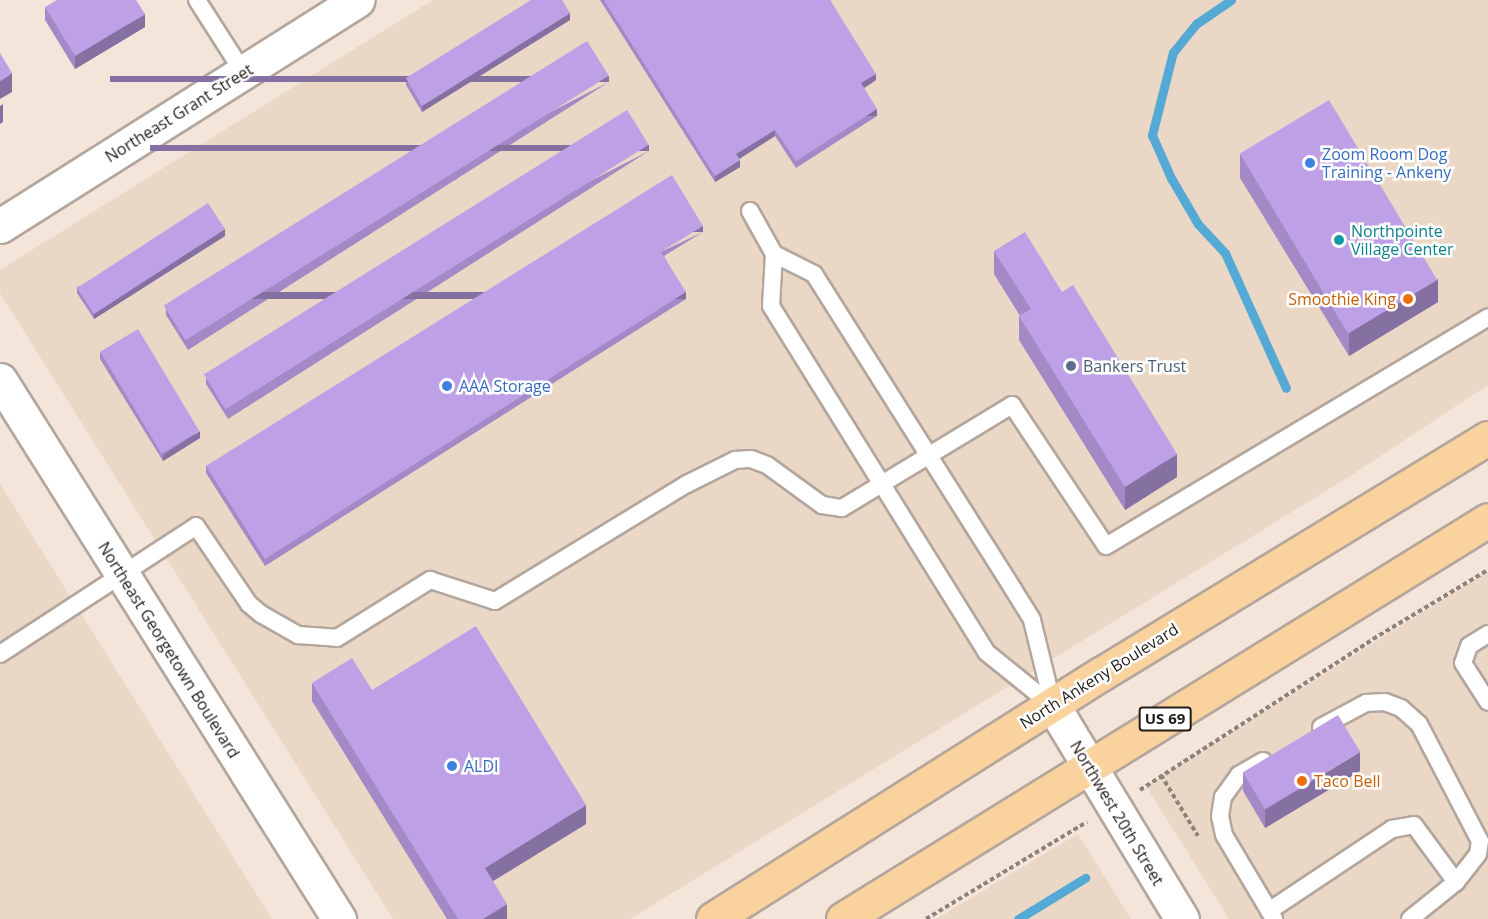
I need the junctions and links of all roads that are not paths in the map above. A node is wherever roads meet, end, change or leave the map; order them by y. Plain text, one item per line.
1 (197, 0) edge
2 (358, 0) edge
3 (243, 72) junction
4 (750, 212) dead end
5 (0, 226) edge
6 (774, 254) junction
7 (1488, 317) edge
8 (0, 380) edge
9 (1488, 438) edge
10 (927, 457) junction
11 (882, 485) junction
12 (1488, 520) edge
13 (121, 573) junction
14 (1488, 634) edge
15 (0, 654) edge
16 (1488, 702) edge
17 (1053, 706) junction
18 (1301, 739) edge
19 (1280, 751) edge
20 (1088, 768) junction
21 (1456, 882) junction
22 (1271, 915) edge
23 (339, 919) edge
24 (713, 919) edge
25 (843, 919) edge
26 (1182, 919) edge
27 (1410, 919) edge

1 - 3 lane
2 - 3 street, Northeast Grant Street
3 - 5 street, Northeast Grant Street
4 - 6 lane
6 - 10 lane
6 - 11 lane
7 - 10 lane
8 - 13 street, Northeast Georgetown Boulevard
9 - 17 main road, North Ankeny Boulevard
10 - 11 lane
10 - 17 lane
11 - 13 lane
11 - 17 lane
12 - 20 main road, US 69
13 - 15 lane
13 - 23 street, Northeast Georgetown Boulevard
14 - 16 lane
17 - 20 street, Northwest 20th Street
17 - 24 main road, North Ankeny Boulevard
18 - 21 lane
19 - 22 lane
20 - 25 main road, US 69
20 - 26 street, Northwest 20th Street
21 - 22 lane
21 - 27 lane

